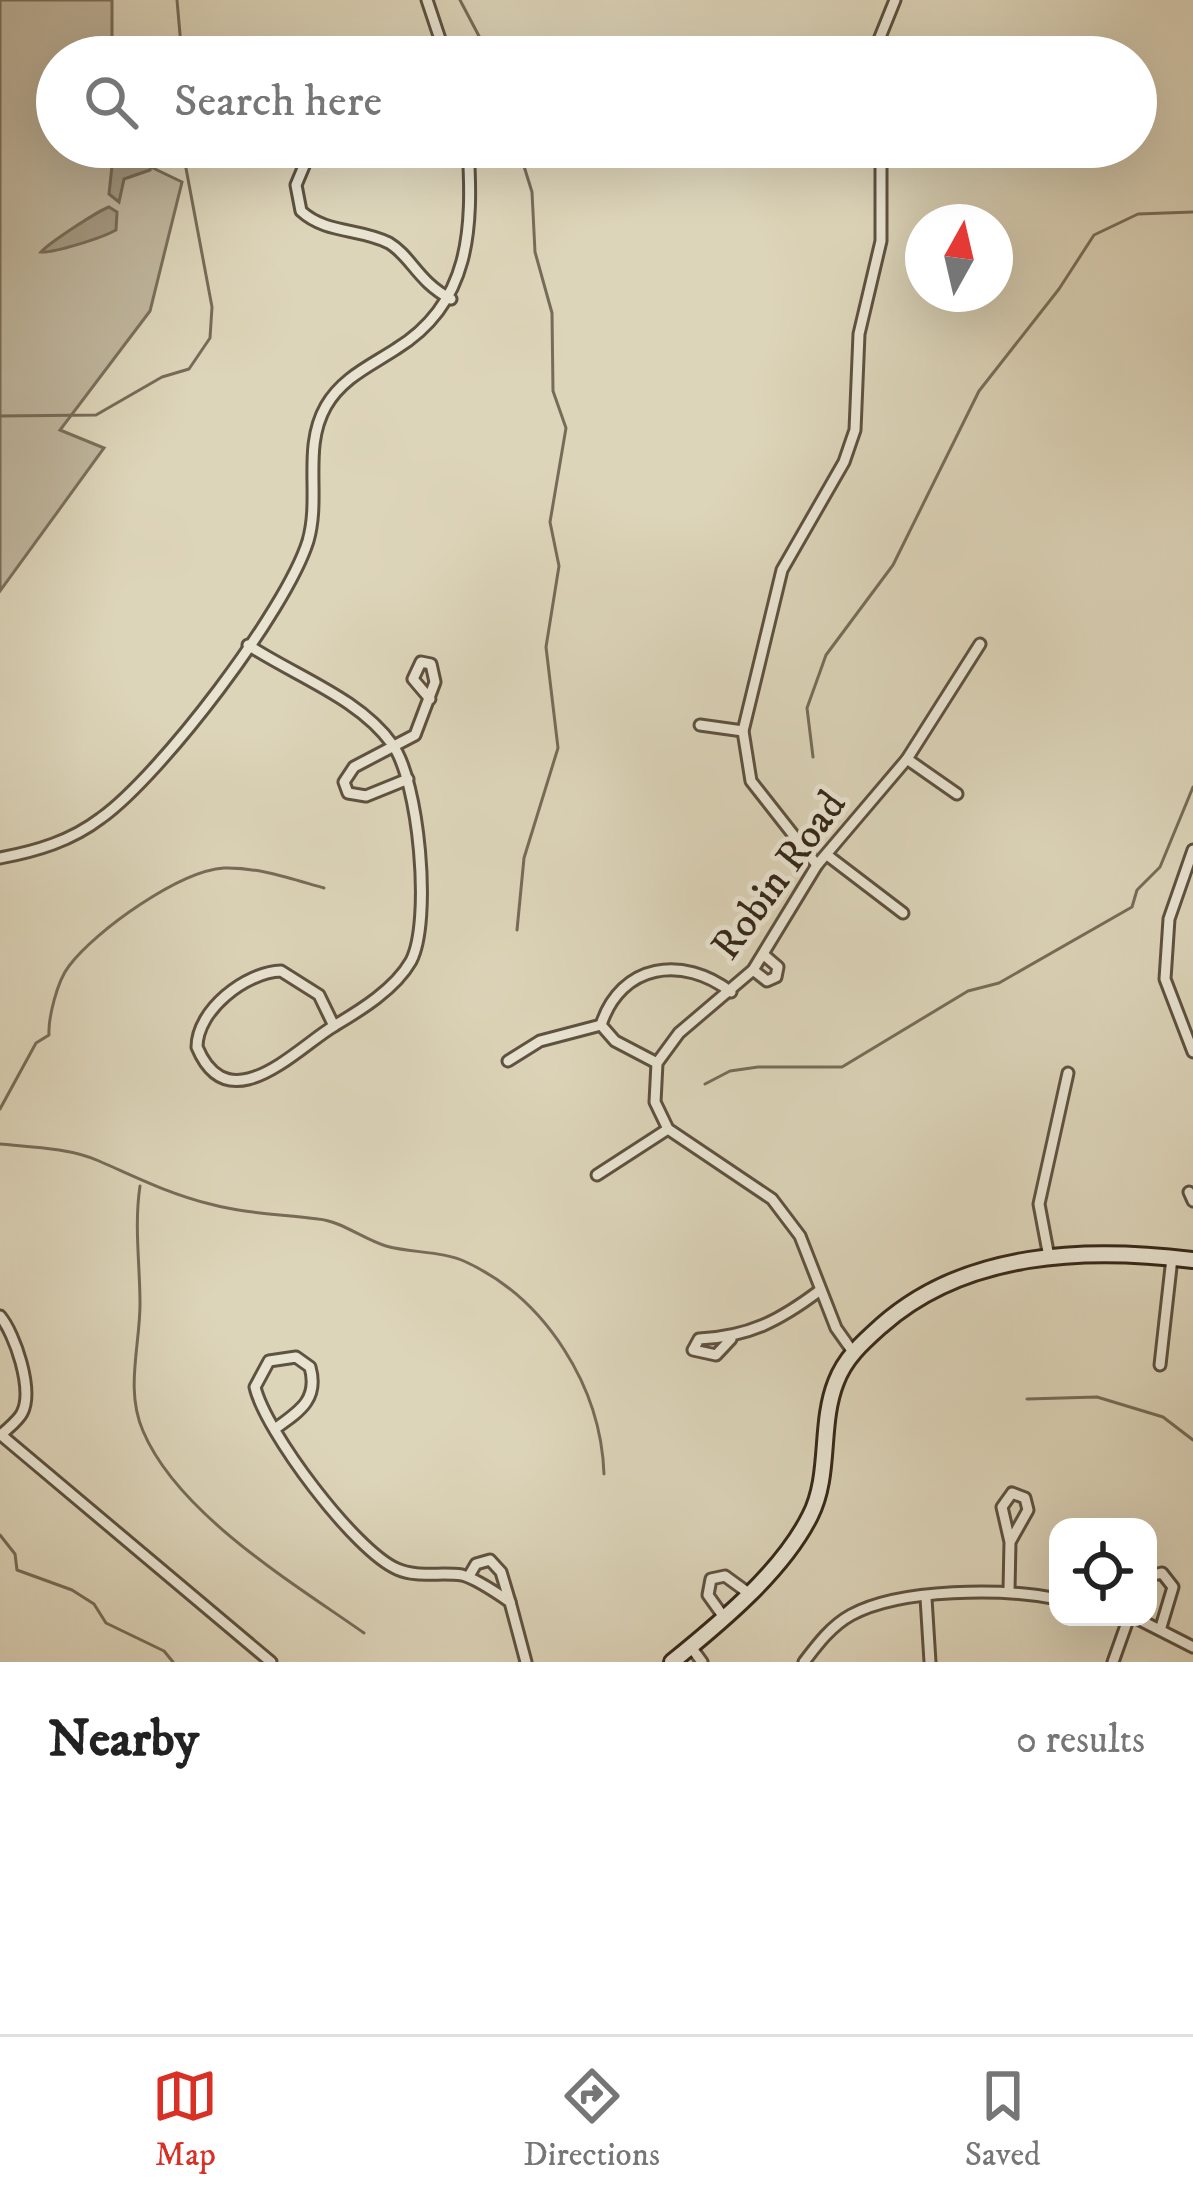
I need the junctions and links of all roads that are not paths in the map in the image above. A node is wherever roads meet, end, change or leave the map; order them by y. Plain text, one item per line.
1 (427, 0) edge
2 (895, 0) edge
3 (439, 36) edge
4 (880, 36) edge
5 (303, 168) edge
6 (467, 168) edge
7 (881, 168) edge
8 (451, 299) junction
9 (980, 644) dead end
10 (248, 645) junction
11 (430, 699) dead end
12 (700, 725) dead end
13 (742, 731) junction
14 (395, 748) junction
15 (907, 759) junction
16 (408, 779) junction
17 (957, 794) dead end
18 (1193, 850) edge
19 (827, 855) junction
20 (0, 858) edge
21 (817, 865) junction
22 (903, 913) dead end
23 (764, 955) junction
24 (753, 970) junction
25 (731, 992) junction
26 (602, 1025) junction
27 (334, 1026) junction
28 (1193, 1052) edge
29 (508, 1061) dead end
30 (656, 1063) junction
31 (1068, 1073) dead end
32 (668, 1130) junction
33 (597, 1175) dead end
34 (1049, 1257) junction
35 (1172, 1258) junction
36 (1193, 1260) edge
37 (819, 1291) junction
38 (0, 1316) edge
39 (731, 1340) dead end
40 (853, 1352) junction
41 (1160, 1365) dead end
42 (276, 1428) junction
43 (1, 1435) edge
44 (1010, 1542) junction
45 (1157, 1574) edge
46 (469, 1576) junction
47 (1009, 1590) junction
48 (747, 1592) junction
49 (1049, 1597) edge
50 (926, 1598) junction
51 (509, 1601) junction
52 (723, 1616) junction
53 (1127, 1626) edge
54 (1157, 1626) edge
55 (1161, 1627) junction
56 (691, 1647) junction
57 (1193, 1647) edge
58 (271, 1662) edge
59 (526, 1662) edge
60 (673, 1662) edge
61 (701, 1662) edge
62 (803, 1662) edge
63 (931, 1662) edge
64 (1113, 1662) edge

1 - 3 street
2 - 4 street
5 - 8 street
6 - 8 street
7 - 13 street
8 - 10 street
9 - 15 street, Robin Road
10 - 14 street
10 - 20 street
11 - 14 street
12 - 13 street
13 - 21 street
14 - 16 street
14 - 16 street
15 - 17 street
15 - 19 street, Robin Road
16 - 27 street
18 - 28 street
19 - 21 street, Robin Road
19 - 22 street
21 - 23 street, Robin Road
23 - 24 street, Robin Road
23 - 24 street
24 - 25 street, Robin Road
25 - 26 street
25 - 30 street, Robin Road
26 - 29 street
26 - 30 street
27 - 27 street
30 - 32 street
31 - 34 street
32 - 33 street
32 - 37 street
34 - 35 main road
34 - 40 main road
35 - 36 main road
35 - 41 street
37 - 39 street
37 - 40 street
38 - 43 street
40 - 48 main road
42 - 42 street
42 - 46 street
43 - 58 street
44 - 44 street
44 - 47 street
45 - 55 street
46 - 51 street
46 - 51 street
47 - 49 street
47 - 50 street
48 - 52 main road
48 - 52 street
50 - 62 street
50 - 63 street
51 - 59 street
52 - 56 main road
53 - 64 street
54 - 55 street
55 - 57 street
56 - 60 main road
56 - 61 street

